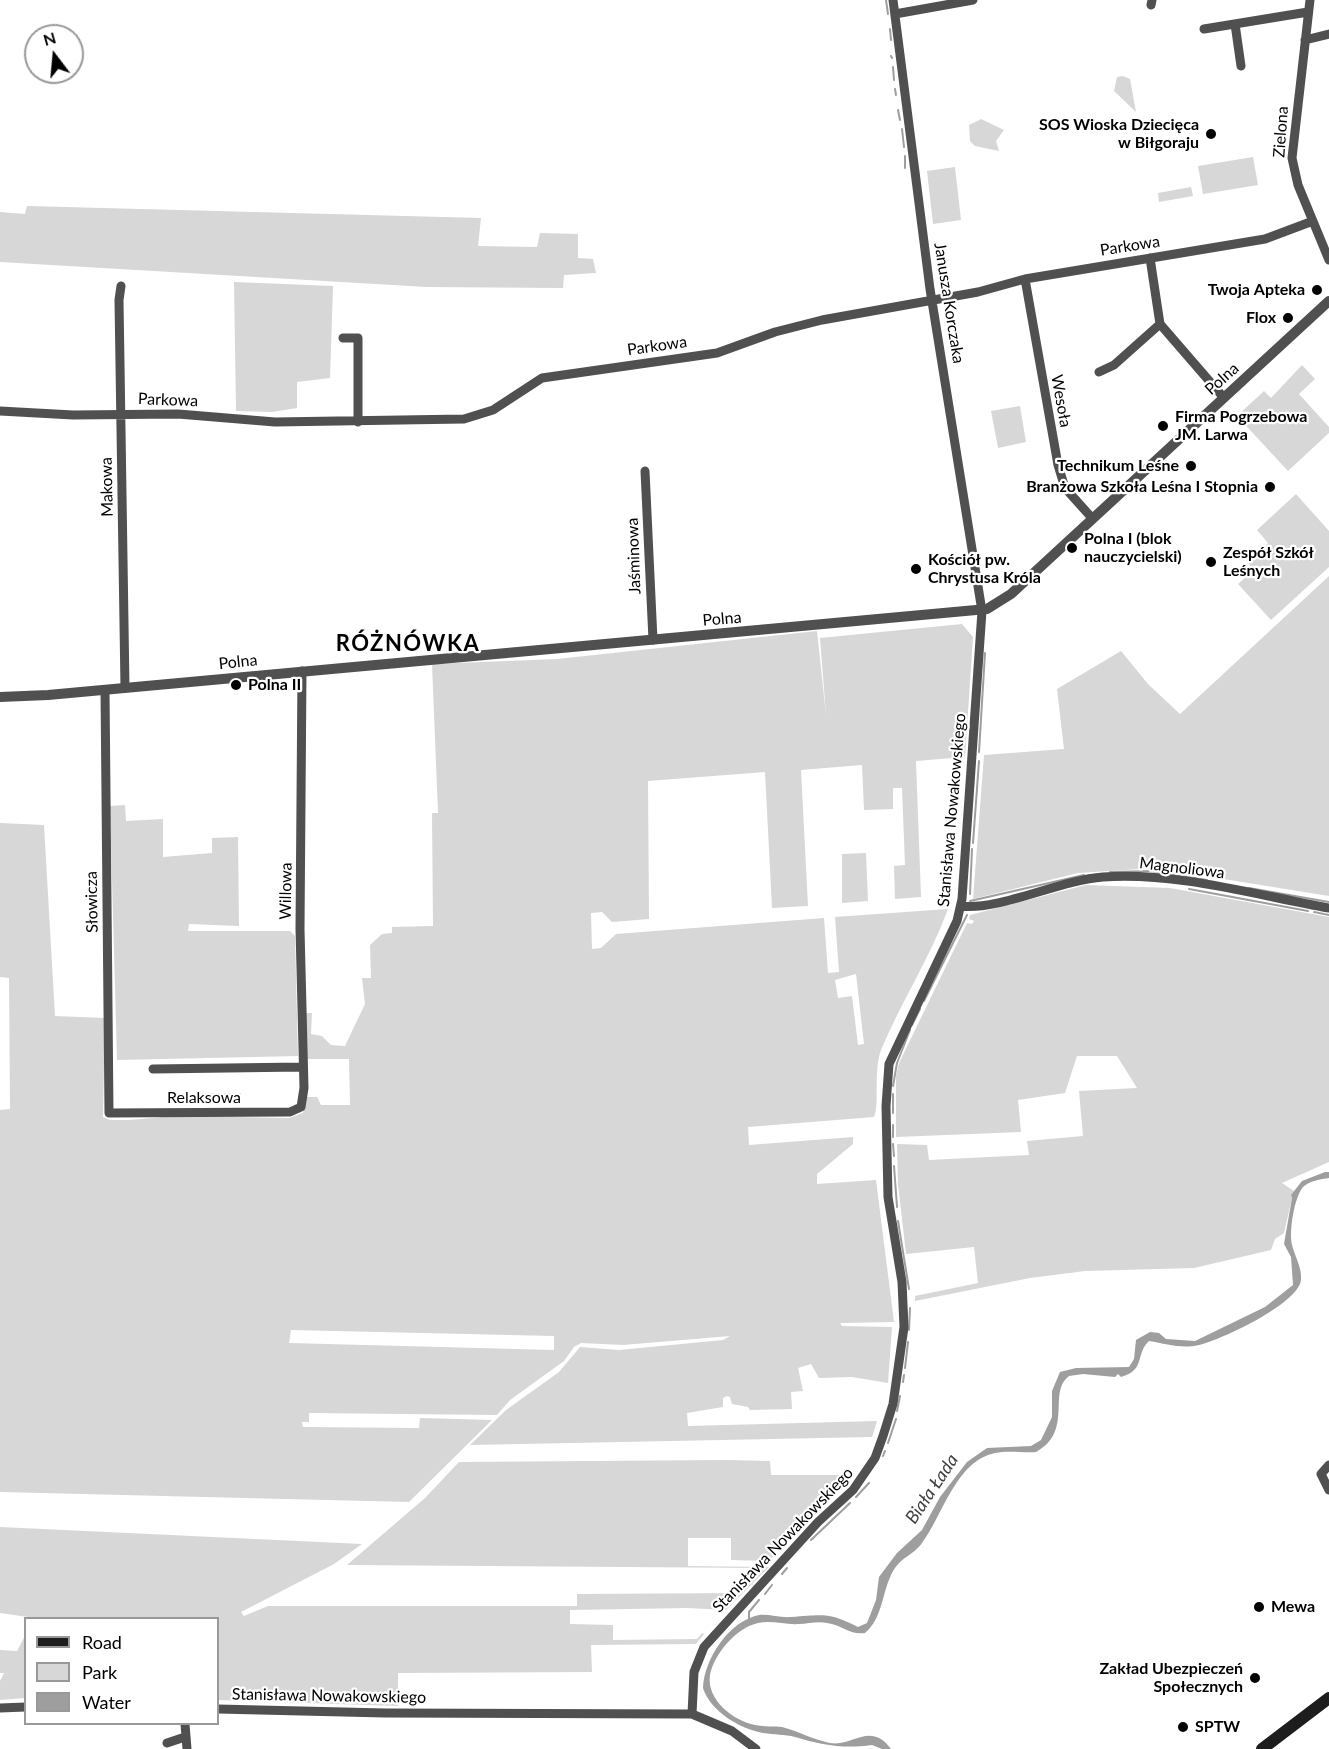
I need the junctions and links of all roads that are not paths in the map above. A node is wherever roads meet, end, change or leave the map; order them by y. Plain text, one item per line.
1 (893, 0) edge
2 (973, 0) edge
3 (1310, 0) edge
4 (1308, 12) junction
5 (895, 14) junction
6 (1234, 24) junction
7 (1204, 29) dead end
8 (1329, 34) edge
9 (1305, 40) junction
10 (1241, 66) dead end
11 (1313, 221) junction
12 (1329, 229) edge
13 (1318, 232) junction
14 (1150, 258) junction
15 (1329, 260) edge
16 (1025, 279) junction
17 (121, 286) dead end
18 (932, 300) junction
19 (1329, 301) edge
20 (1160, 324) junction
21 (343, 338) dead end
22 (1099, 372) dead end
23 (1224, 398) junction
24 (0, 411) edge
25 (120, 415) junction
26 (358, 422) junction
27 (645, 471) dead end
28 (1092, 518) junction
29 (982, 611) junction
30 (653, 640) junction
31 (303, 671) junction
32 (125, 688) junction
33 (105, 690) junction
34 (0, 698) edge
35 (961, 906) junction
36 (1329, 908) edge
37 (303, 1067) junction
38 (153, 1068) dead end
39 (298, 1110) joint
40 (110, 1113) joint
41 (1329, 1465) edge
42 (1329, 1490) edge
43 (1329, 1698) edge
44 (24, 1707) edge
45 (0, 1708) edge
46 (219, 1708) edge
47 (692, 1714) junction
48 (185, 1725) edge
49 (185, 1737) junction
50 (167, 1743) dead end
51 (186, 1749) edge
52 (756, 1749) edge
53 (1262, 1749) edge

1 - 5 street, Janusza Korczaka
2 - 5 street
3 - 4 street, Zielona
4 - 6 street
4 - 9 street, Zielona
5 - 18 street, Janusza Korczaka
6 - 7 street
6 - 10 street
8 - 9 street
9 - 11 street, Zielona
11 - 13 street, Zielona
11 - 14 street, Parkowa
12 - 13 street
13 - 15 street, Zielona
14 - 16 street, Parkowa
14 - 20 street
16 - 18 street, Parkowa
16 - 28 street, Wesoła
17 - 25 street, Makowa
18 - 26 street, Parkowa
18 - 29 street, Janusza Korczaka
19 - 23 street, Polna
20 - 22 street
20 - 23 street
21 - 26 street
23 - 28 street, Polna
24 - 25 street, Parkowa
25 - 26 street, Parkowa
25 - 32 street, Makowa
27 - 30 street, Jaśminowa
28 - 29 street, Polna
29 - 30 street, Polna
29 - 35 street, Stanisława Nowakowskiego
30 - 31 street, Polna
31 - 32 street, Polna
31 - 37 street, Willowa
32 - 33 street, Polna
33 - 34 street, Polna
33 - 40 street, Słowicza
35 - 36 street, Magnoliowa
35 - 47 street, Stanisława Nowakowskiego
37 - 38 street
37 - 39 street, Willowa
39 - 40 street, Relaksowa
41 - 42 street
43 - 53 main road
44 - 45 street
46 - 47 street, Stanisława Nowakowskiego
47 - 52 street, Stanisława Nowakowskiego
48 - 49 street
49 - 50 street
49 - 51 street

